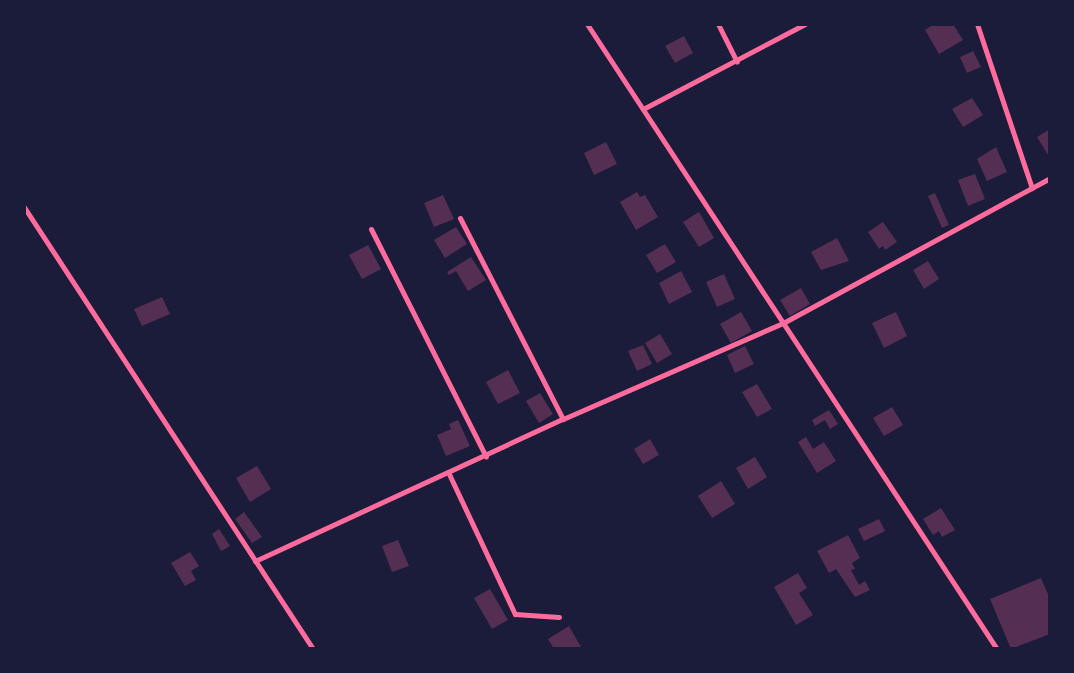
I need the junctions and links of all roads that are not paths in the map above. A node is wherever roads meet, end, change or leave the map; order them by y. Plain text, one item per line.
1 (587, 24) edge
2 (718, 24) edge
3 (805, 24) edge
4 (977, 24) edge
5 (737, 62) junction
6 (643, 109) junction
7 (1050, 178) edge
8 (1032, 188) junction
9 (24, 207) edge
10 (460, 218) dead end
11 (371, 229) dead end
12 (783, 323) junction
13 (563, 419) junction
14 (486, 457) junction
15 (449, 474) junction
16 (255, 561) junction
17 (559, 617) dead end
18 (313, 649) edge
19 (997, 649) edge

1 - 6 street
2 - 5 street
3 - 5 street
4 - 8 street
5 - 6 street
6 - 12 street
7 - 8 street
8 - 12 street
9 - 16 street
10 - 13 street
11 - 14 street
12 - 13 street
12 - 19 street
13 - 14 street
14 - 15 street
15 - 16 street
15 - 17 street
16 - 18 street

